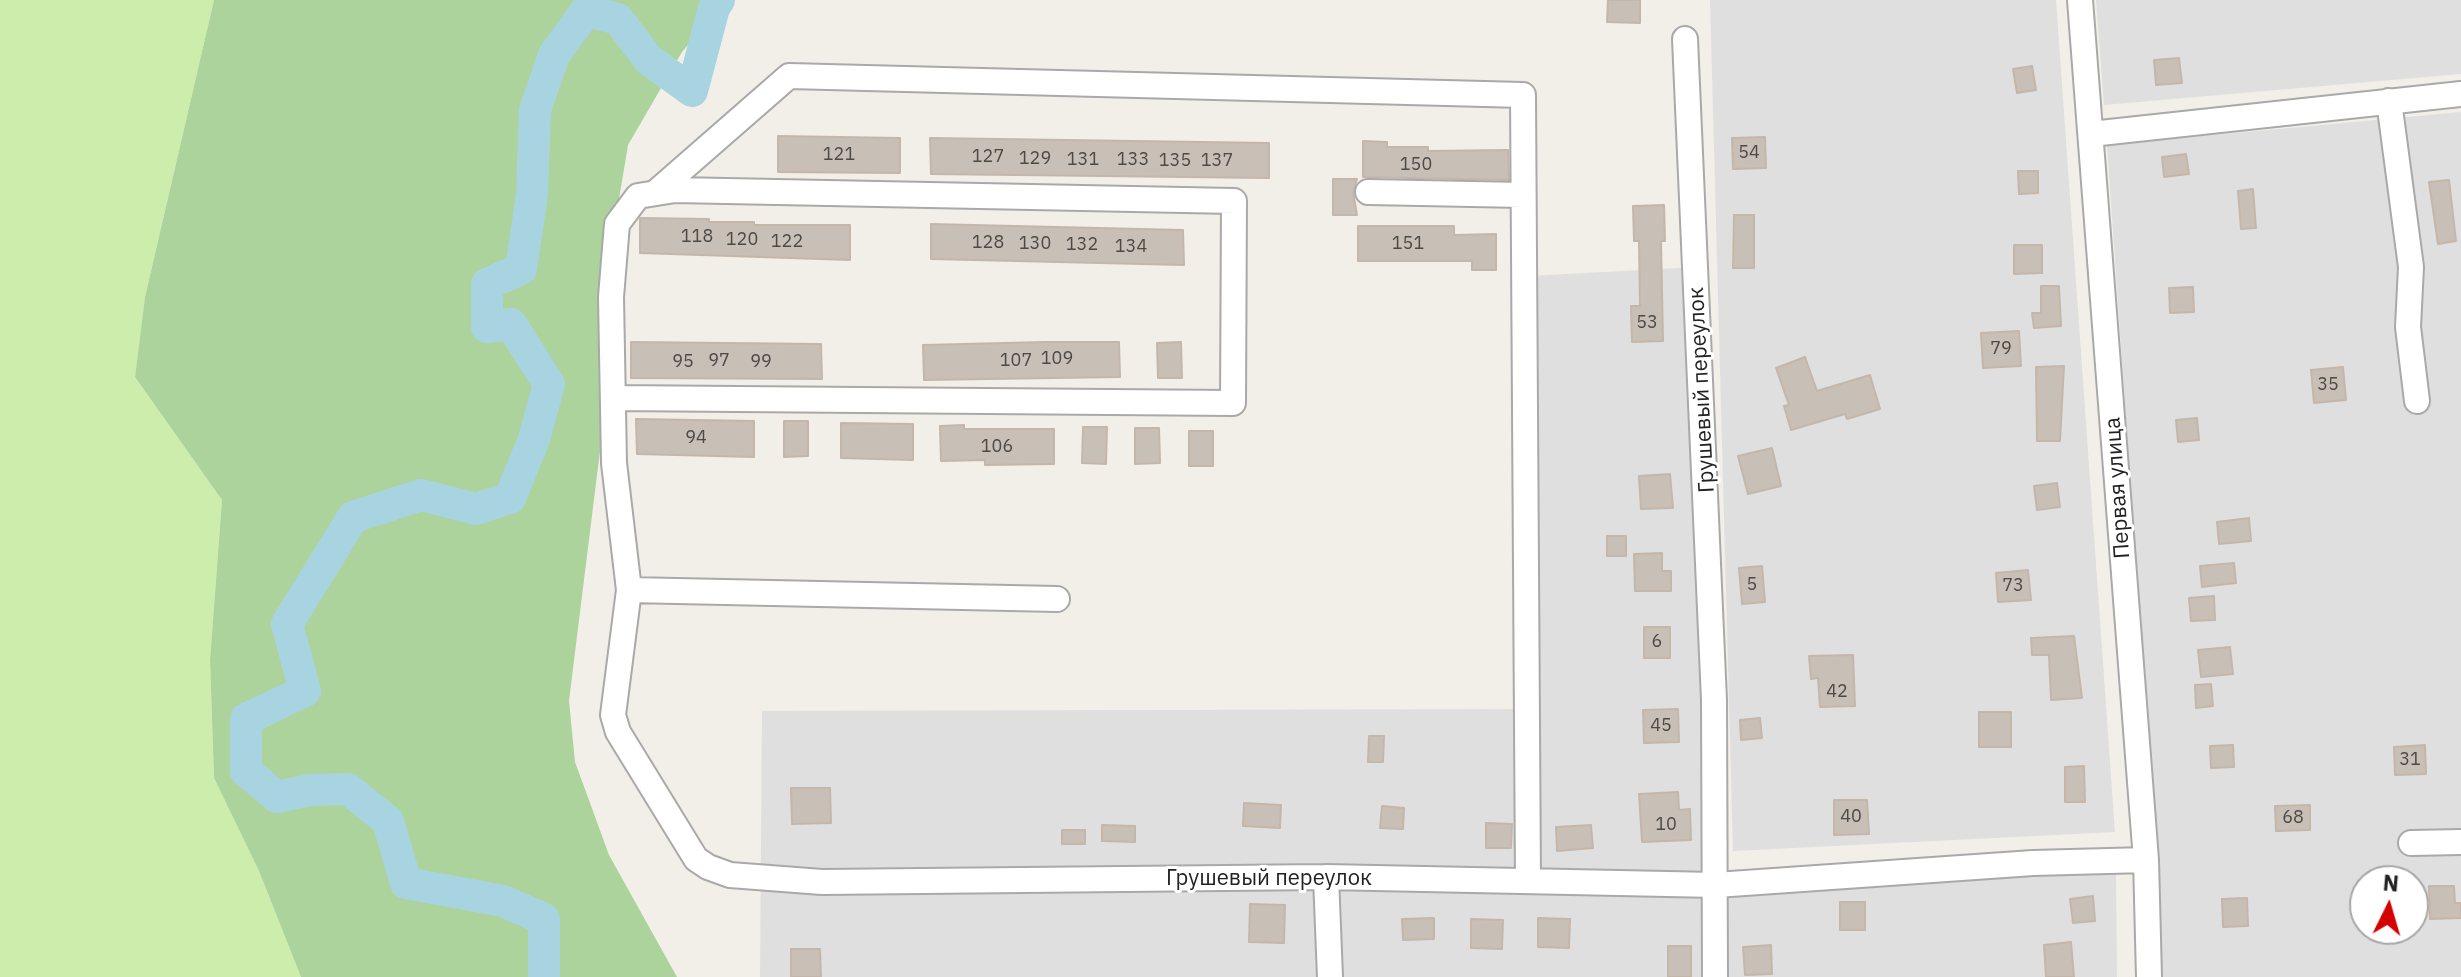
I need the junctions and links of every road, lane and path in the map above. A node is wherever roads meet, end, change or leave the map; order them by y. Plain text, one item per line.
1 (2080, 0) edge
2 (1685, 39) dead end
3 (2461, 94) edge
4 (2389, 101) junction
5 (2091, 134) junction
6 (1368, 192) dead end
7 (655, 193) junction
8 (1523, 195) junction
9 (613, 398) junction
10 (2417, 401) dead end
11 (629, 590) junction
12 (1057, 599) dead end
13 (2461, 842) edge
14 (2411, 843) dead end
15 (2146, 860) junction
16 (1326, 877) junction
17 (1528, 881) junction
18 (1716, 885) junction
19 (1330, 977) edge
20 (1715, 977) edge
21 (2149, 977) edge

1 - 5 street, Первая улица
2 - 18 street, Грушевый переулок
3 - 4 street
4 - 5 street
4 - 10 street
5 - 15 street, Первая улица
6 - 8 street
7 - 8 street, Грушевый переулок
7 - 9 street, Грушевый переулок
7 - 9 street
8 - 17 street
9 - 11 street, Грушевый переулок
11 - 12 street
11 - 16 street, Грушевый переулок
13 - 14 street
15 - 18 street, Грушевый переулок
15 - 21 street, Первая улица
16 - 17 street, Грушевый переулок
16 - 19 street
17 - 18 street, Грушевый переулок
18 - 20 street, Грушевый переулок

